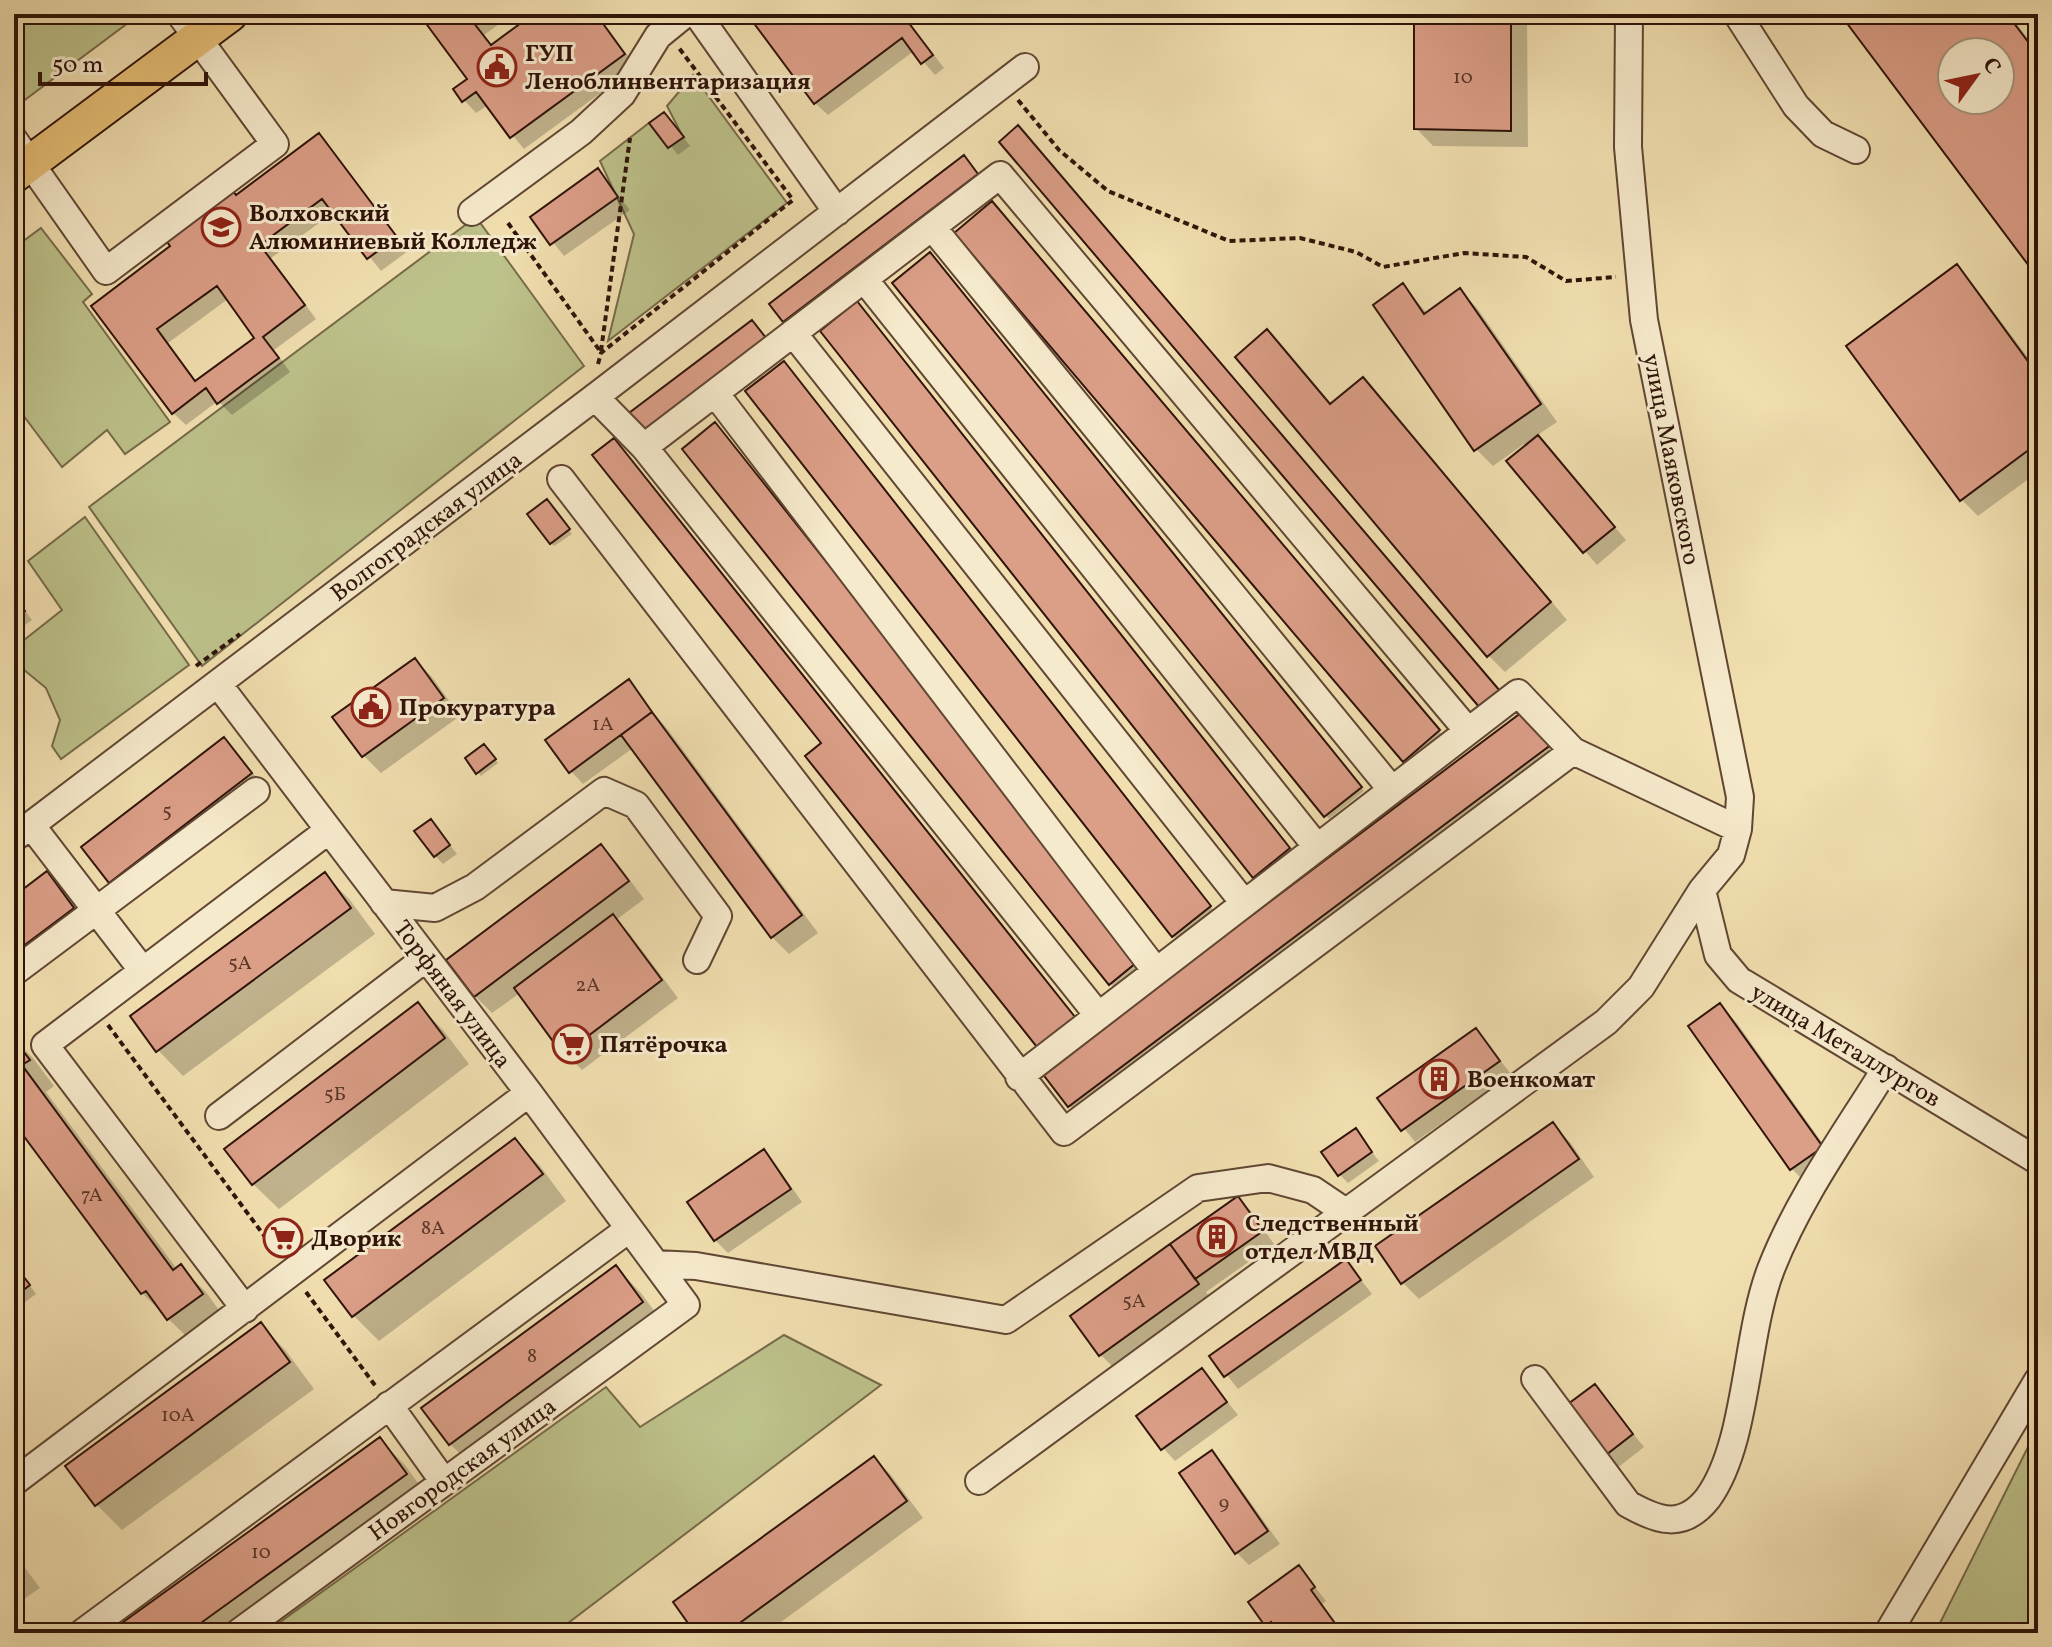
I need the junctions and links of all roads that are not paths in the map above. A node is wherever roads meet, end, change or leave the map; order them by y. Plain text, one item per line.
1 (230, 14) edge
2 (697, 14) edge
3 (1629, 14) edge
4 (1737, 14) edge
5 (675, 22) edge
6 (188, 26) edge
7 (1015, 75) road end
8 (1856, 150) dead end
9 (20, 159) edge
10 (472, 212) dead end
11 (837, 212) junction
12 (932, 227) junction
13 (864, 279) junction
14 (793, 333) junction
15 (715, 393) junction
16 (595, 397) junction
17 (644, 447) junction
18 (561, 479) dead end
19 (218, 684) junction
20 (1468, 731) junction
21 (1573, 751) junction
22 (1392, 790) junction
23 (256, 791) dead end
24 (1738, 829) junction
25 (329, 830) junction
26 (22, 832) edge
27 (1317, 847) junction
28 (1702, 890) junction
29 (384, 903) junction
30 (1244, 903) junction
31 (96, 911) junction
32 (426, 958) junction
33 (697, 960) dead end
34 (143, 971) junction
35 (1156, 971) junction
36 (14, 972) edge
37 (1098, 1015) junction
38 (1886, 1068) junction
39 (1019, 1077) junction
40 (529, 1093) junction
41 (219, 1116) dead end
42 (2038, 1161) edge
43 (1347, 1213) junction
44 (629, 1229) junction
45 (656, 1264) junction
46 (686, 1305) joint
47 (245, 1309) junction
48 (1535, 1379) dead end
49 (2038, 1380) edge
50 (389, 1405) junction
51 (979, 1481) dead end
52 (14, 1482) edge
53 (444, 1482) junction
54 (90, 1631) edge
55 (238, 1633) edge
56 (1888, 1633) edge

1 - 6 main road
2 - 11 street
3 - 24 street, улица Маяковского
4 - 8 street
5 - 10 street
6 - 9 main road
6 - 9 street
7 - 11 street, Волгоградская улица
11 - 16 street, Волгоградская улица
12 - 13 street
12 - 20 street
12 - 22 street
13 - 14 street
13 - 27 street
14 - 15 street
14 - 30 street
15 - 17 street
15 - 35 street
16 - 17 street
16 - 19 street, Волгоградская улица
17 - 37 street
18 - 39 street
19 - 25 street, Торфяная улица
19 - 26 street, Волгоградская улица
20 - 21 street
20 - 22 street
21 - 24 street
21 - 39 street
22 - 27 street
23 - 31 street
24 - 28 street, улица Маяковского
25 - 29 street, Торфяная улица
25 - 34 street
26 - 31 street
27 - 30 street
28 - 38 street, улица Металлургов
28 - 43 street, улица Маяковского
29 - 32 street, Торфяная улица
29 - 33 street
30 - 35 street
31 - 34 street
31 - 36 street
32 - 40 street, Торфяная улица
32 - 41 street
34 - 47 street
35 - 37 street
37 - 39 street
38 - 42 street, улица Металлургов
38 - 48 street
40 - 44 street, Торфяная улица
40 - 47 street
43 - 45 street
43 - 51 street, улица Маяковского
44 - 45 street, Торфяная улица
44 - 50 street
45 - 46 street, Торфяная улица
46 - 53 street, Новгородская улица
47 - 52 street
49 - 56 street
50 - 53 street
50 - 54 street
53 - 55 street, Новгородская улица

